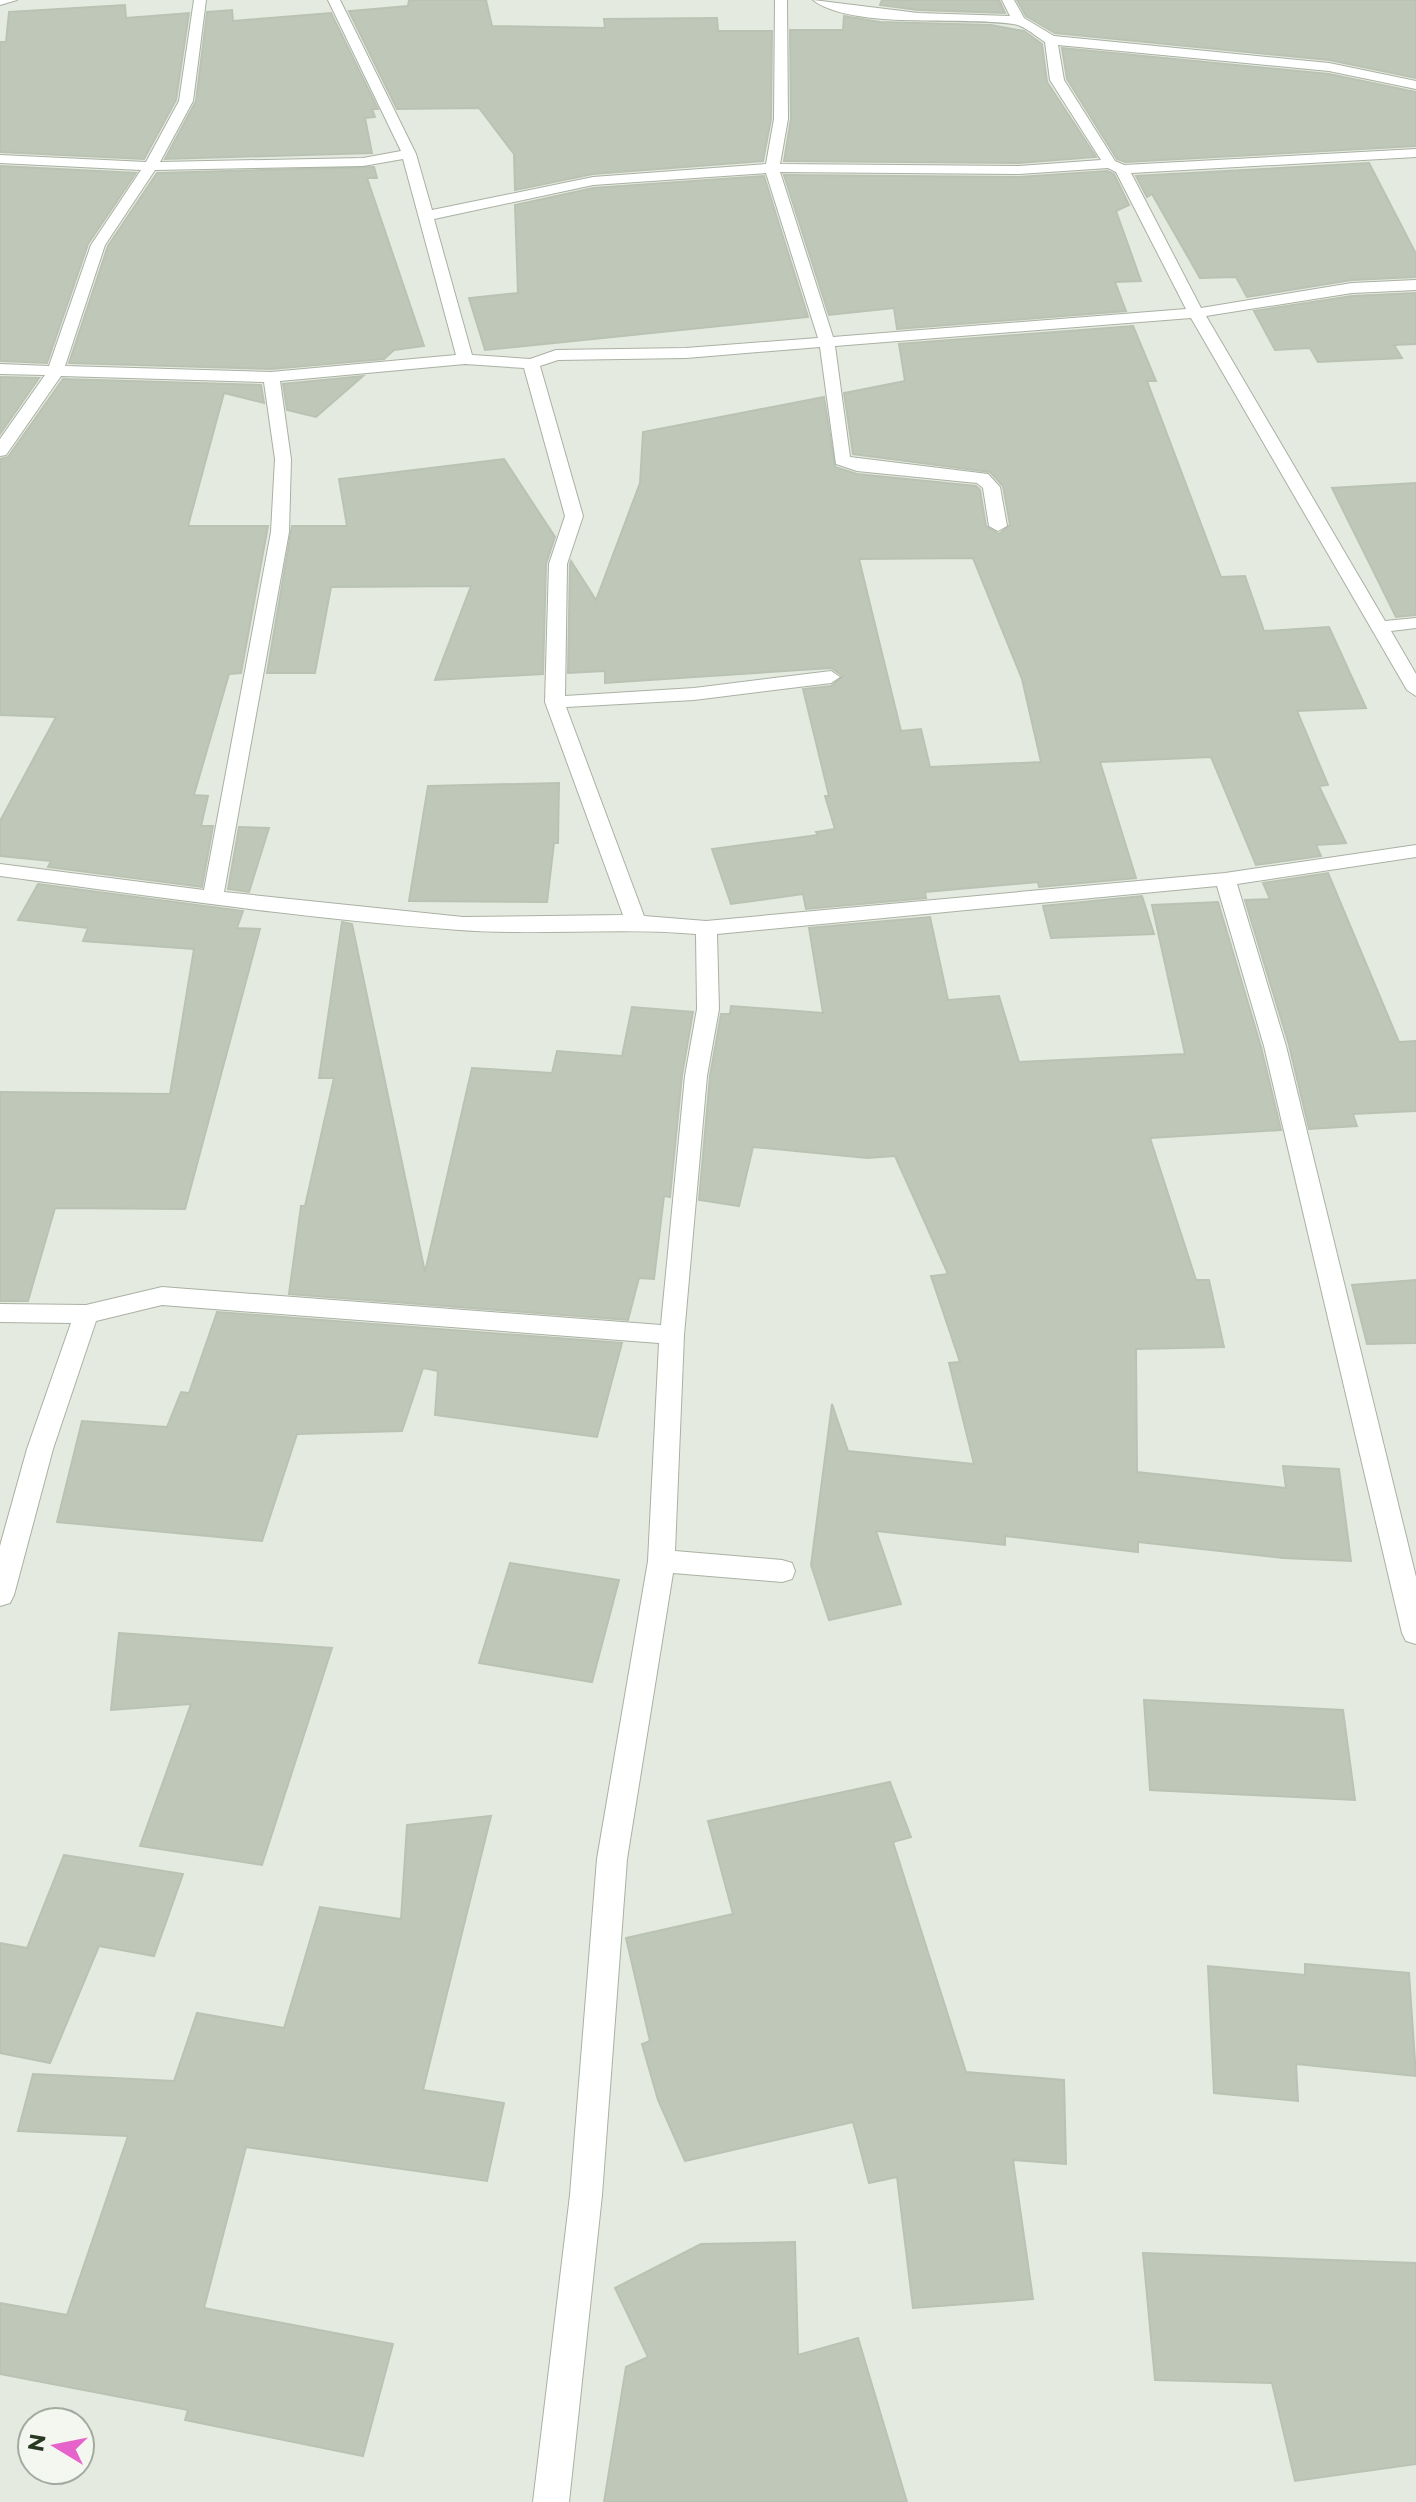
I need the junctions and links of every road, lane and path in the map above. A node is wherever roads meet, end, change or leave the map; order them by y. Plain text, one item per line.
1 (11, 0) edge
2 (200, 0) edge
3 (334, 0) edge
4 (781, 0) edge
5 (819, 0) edge
6 (1008, 0) edge
7 (0, 1) edge
8 (1019, 20) junction
9 (1051, 40) junction
10 (1416, 85) edge
11 (1416, 153) edge
12 (409, 154) junction
13 (0, 159) edge
14 (151, 166) junction
15 (1116, 167) junction
16 (772, 168) junction
17 (426, 216) junction
18 (1416, 285) edge
19 (1196, 313) junction
20 (827, 342) junction
21 (465, 359) junction
22 (531, 364) junction
23 (0, 369) edge
24 (55, 372) junction
25 (271, 377) junction
26 (0, 451) edge
27 (998, 526) dead end
28 (1416, 623) edge
29 (1381, 627) junction
30 (831, 677) dead end
31 (1416, 690) edge
32 (555, 702) junction
33 (1416, 851) edge
34 (0, 870) edge
35 (1225, 879) junction
36 (213, 897) junction
37 (636, 922) junction
38 (706, 928) junction
39 (0, 1313) edge
40 (86, 1314) junction
41 (672, 1335) junction
42 (661, 1561) junction
43 (782, 1571) dead end
44 (0, 1595) edge
45 (1416, 1633) edge
46 (551, 2502) edge

1 - 7 street
2 - 14 street
3 - 12 street
4 - 16 street
5 - 8 street
6 - 8 street
8 - 9 street
9 - 10 street
9 - 15 street
11 - 15 street
12 - 14 street
12 - 17 street
13 - 14 street
14 - 24 street
15 - 16 street
15 - 19 street
16 - 17 street
16 - 20 street
17 - 21 street
18 - 19 street
19 - 20 street
19 - 29 street
20 - 22 street
20 - 27 street
21 - 22 street
21 - 25 street
22 - 32 street
23 - 24 street
24 - 25 street
24 - 26 street
25 - 36 street
28 - 29 street
29 - 31 street
30 - 32 street
32 - 37 street
33 - 35 street
34 - 36 street
35 - 38 street
35 - 45 street
36 - 37 street
37 - 38 street
38 - 41 street
39 - 40 street
40 - 41 street
40 - 44 street
41 - 42 street
42 - 43 street
42 - 46 street

